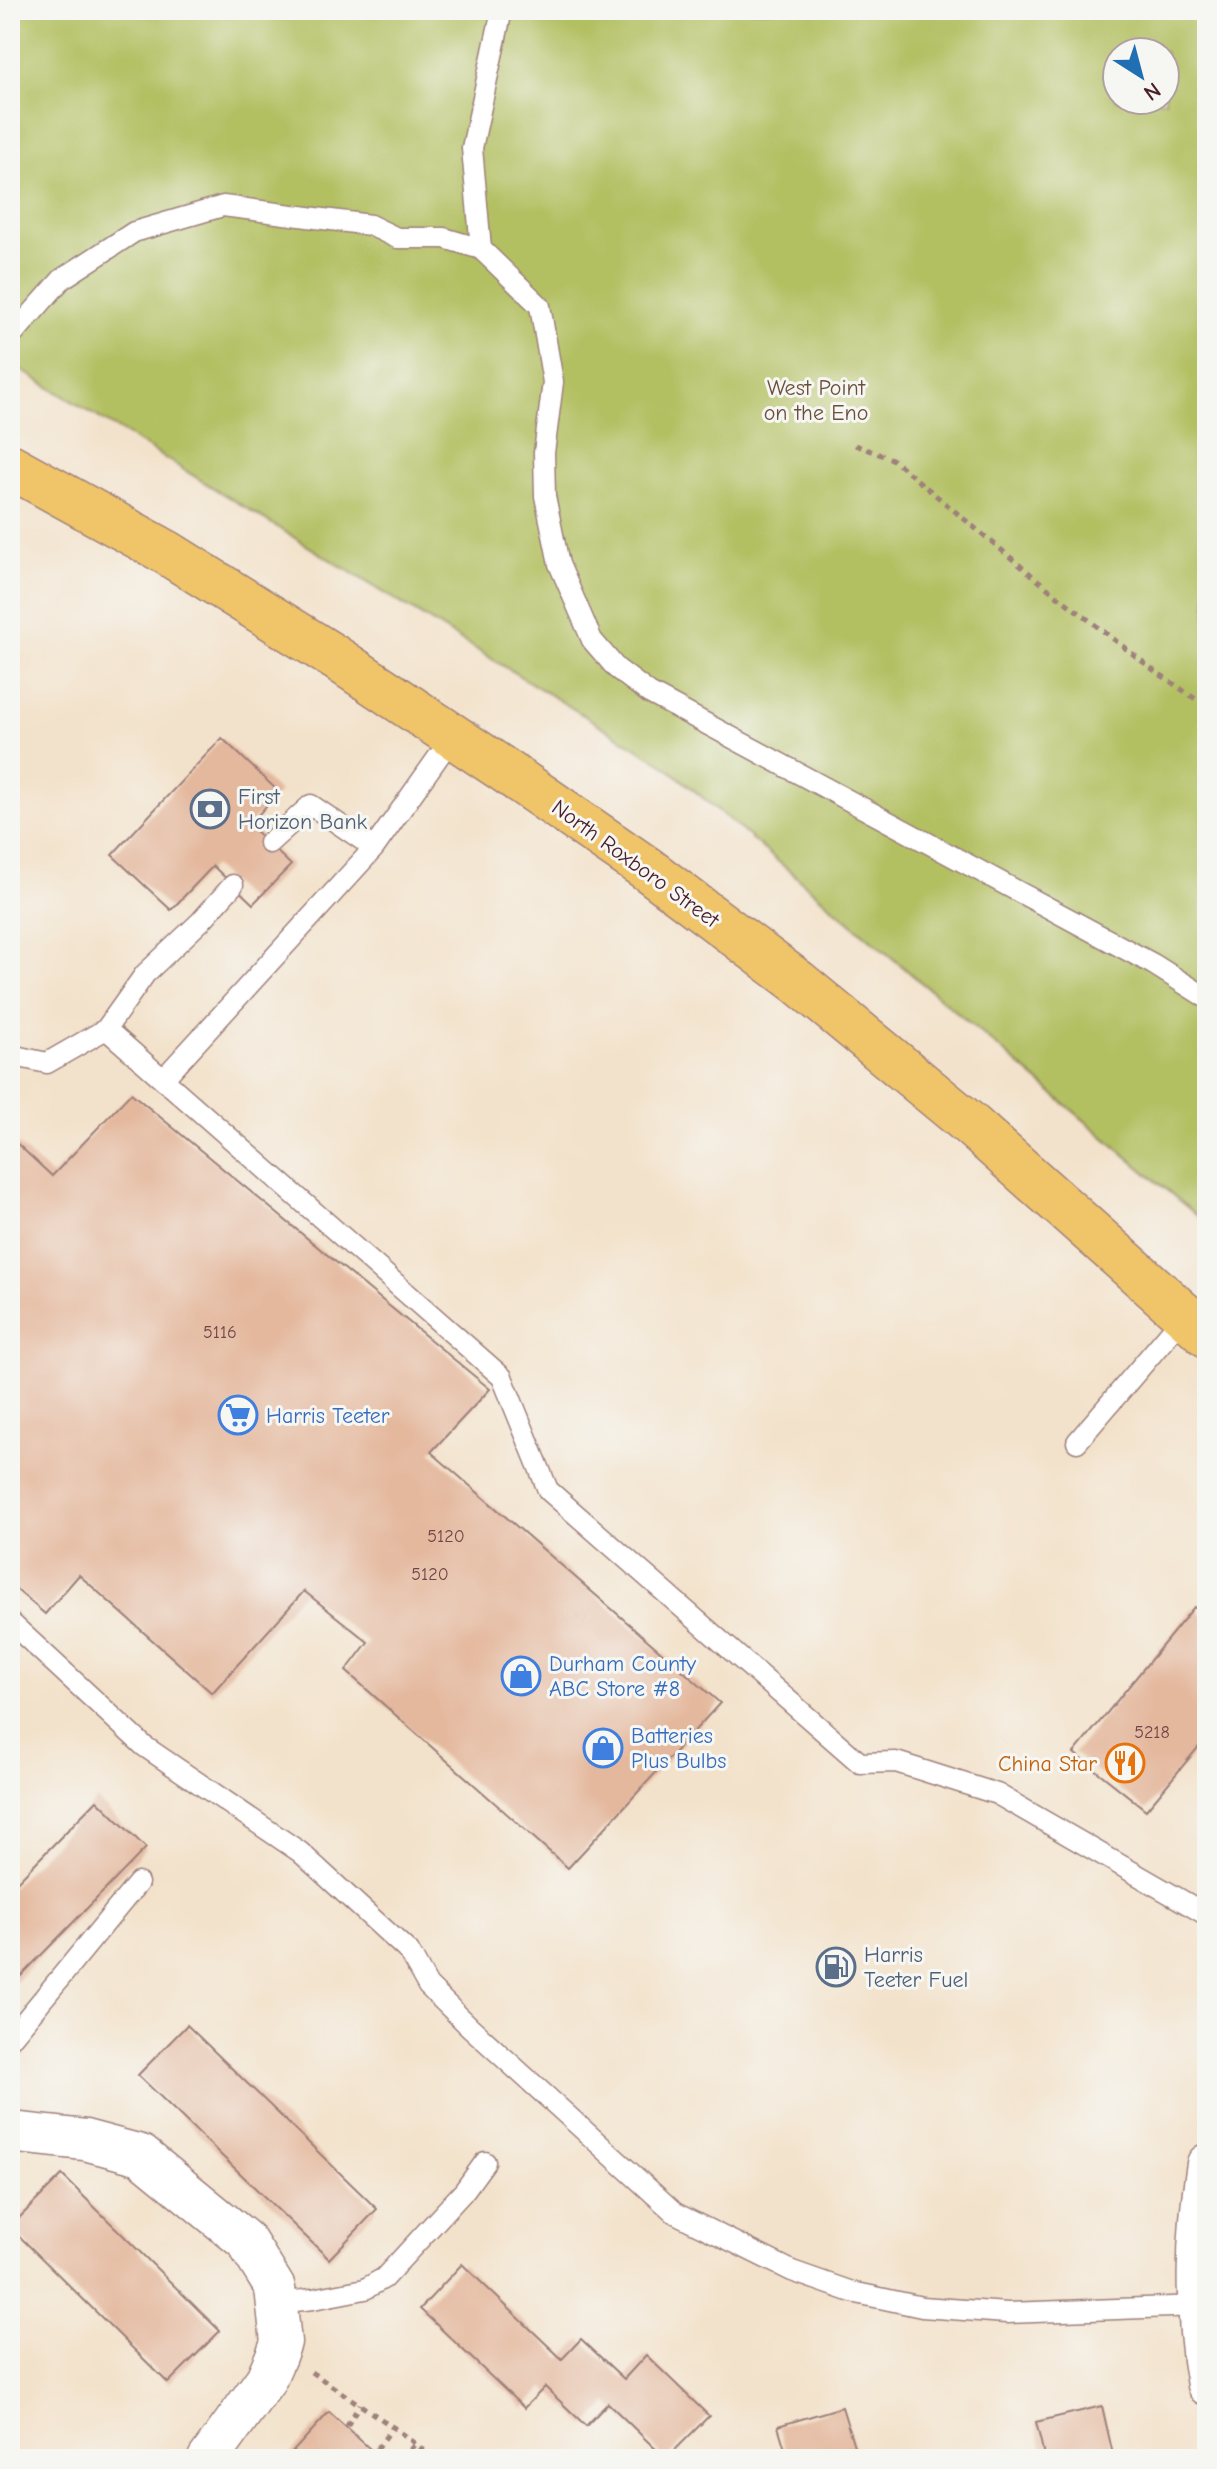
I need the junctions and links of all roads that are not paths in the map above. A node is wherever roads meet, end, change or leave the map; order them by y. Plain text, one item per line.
1 (502, 10) edge
2 (481, 249) junction
3 (10, 338) edge
4 (10, 466) edge
5 (453, 736) junction
6 (269, 843) dead end
7 (374, 848) junction
8 (233, 885) dead end
9 (1207, 998) edge
10 (106, 1029) junction
11 (10, 1051) edge
12 (164, 1078) junction
13 (1196, 1325) edge
14 (1077, 1442) dead end
15 (10, 1622) edge
16 (138, 1883) dead end
17 (1207, 1915) edge
18 (10, 2039) edge
19 (10, 2132) edge
20 (485, 2162) dead end
21 (1207, 2164) edge
22 (277, 2303) junction
23 (1199, 2306) junction
24 (1207, 2385) edge
25 (208, 2459) edge

1 - 2 lane
2 - 3 lane
2 - 9 lane
4 - 5 highway, North Roxboro Street
5 - 7 lane
5 - 13 highway, North Roxboro Street
6 - 7 lane
7 - 12 lane
8 - 10 lane
10 - 11 lane
10 - 12 lane
12 - 17 lane
13 - 14 lane
15 - 23 lane
16 - 18 lane
19 - 22 street
20 - 22 lane
21 - 23 street
22 - 25 street
23 - 24 street

